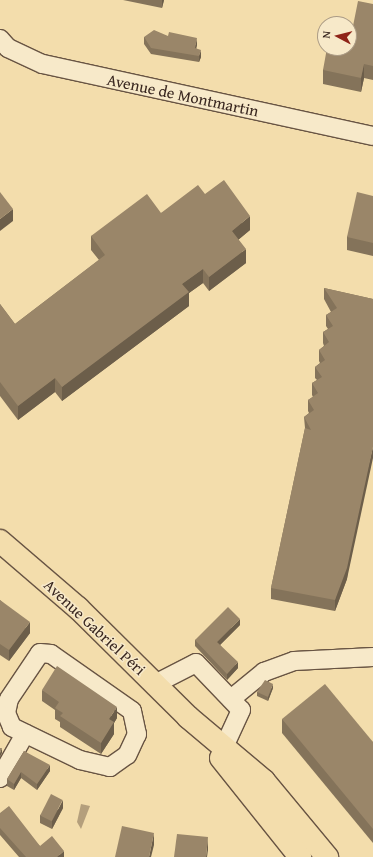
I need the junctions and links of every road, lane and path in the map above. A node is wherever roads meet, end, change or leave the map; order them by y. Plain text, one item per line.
1 (0, 39) edge
2 (373, 136) edge
3 (0, 541) edge
4 (373, 657) edge
5 (155, 684) junction
6 (231, 699) junction
7 (188, 717) junction
8 (25, 734) junction
9 (224, 747) junction
10 (0, 778) edge
11 (300, 857) edge
12 (327, 857) edge

1 - 2 street, Avenue de Montmartin
3 - 5 main road, Avenue Gabriel Péri
4 - 6 street
5 - 6 street
5 - 7 main road, Avenue Gabriel Péri
6 - 9 street
7 - 9 main road, Avenue Gabriel Péri
7 - 11 main road, Avenue Gabriel Péri
8 - 8 street
8 - 10 street
9 - 12 main road, Avenue Gabriel Péri

